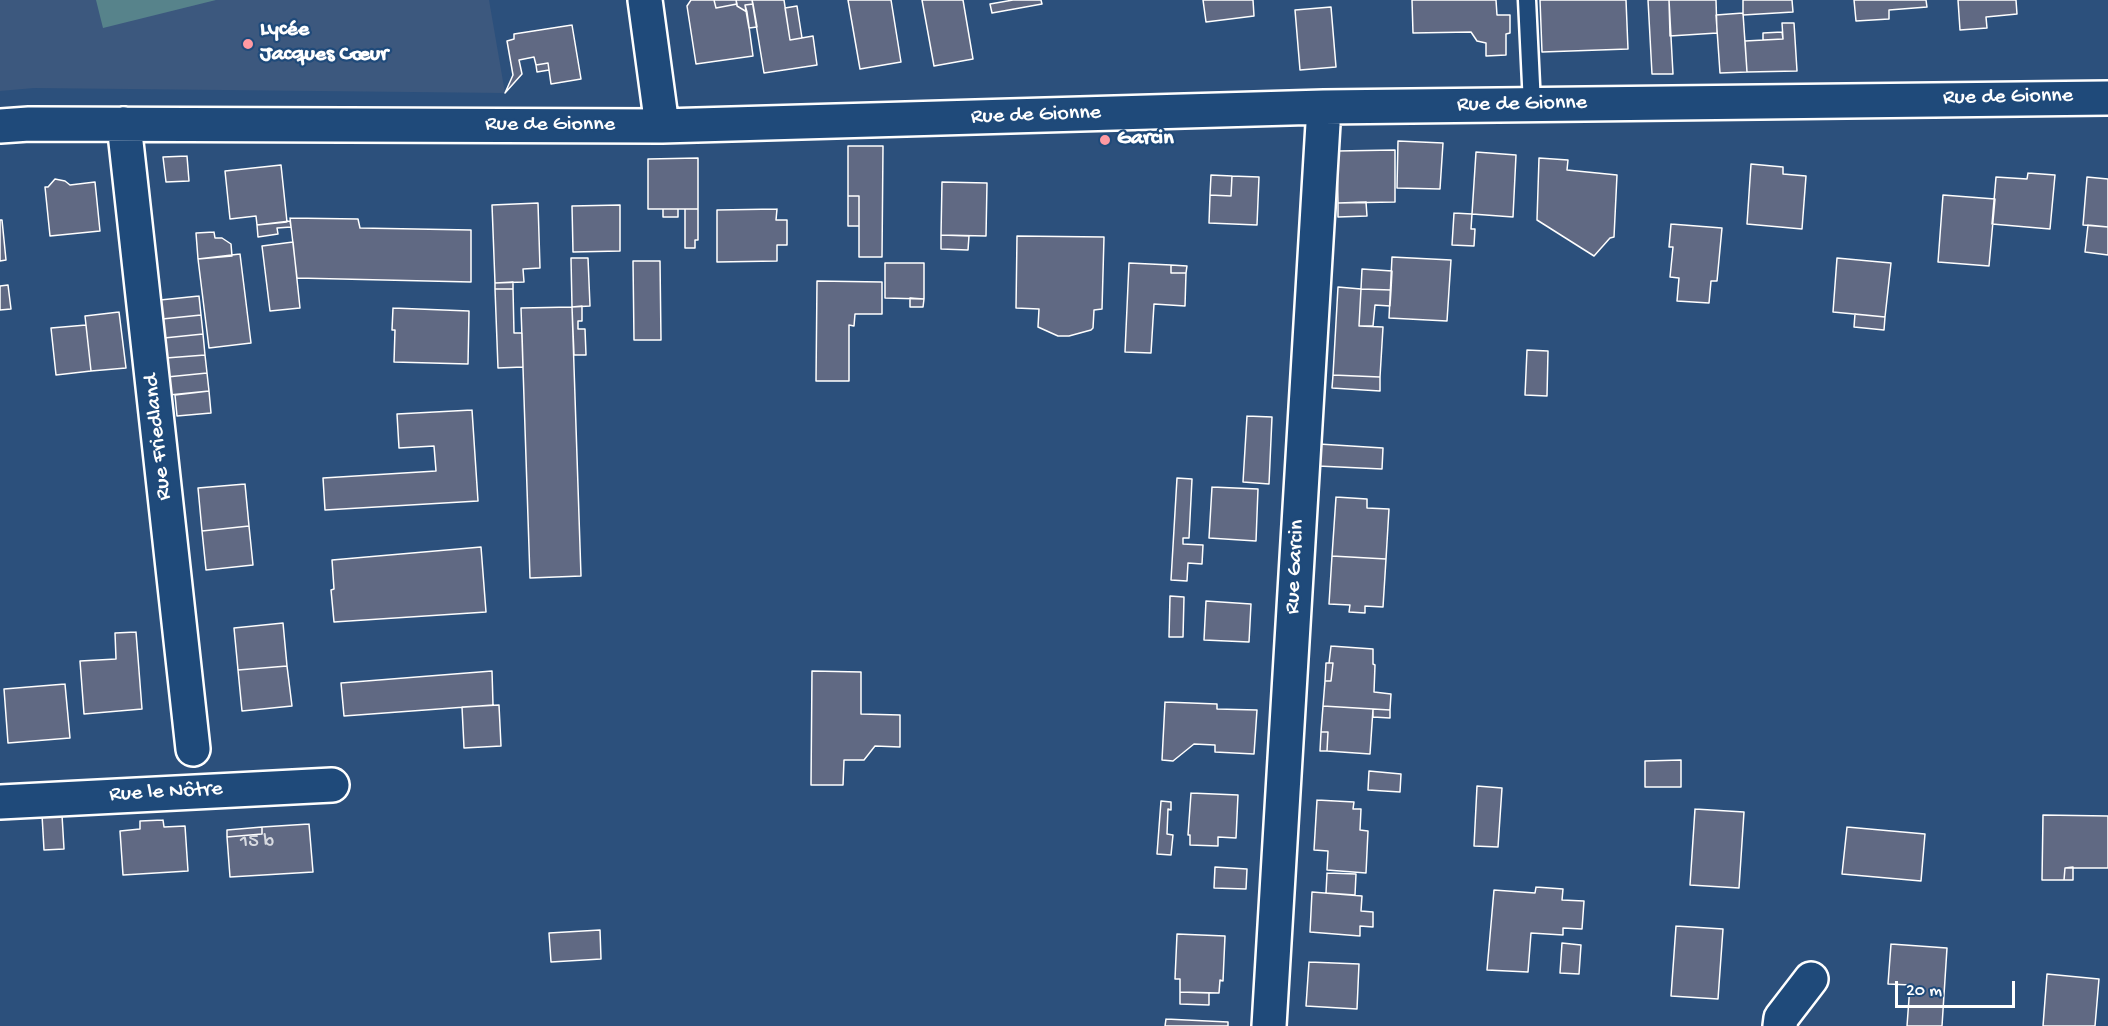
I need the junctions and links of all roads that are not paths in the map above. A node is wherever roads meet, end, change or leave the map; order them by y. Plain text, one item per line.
1 (645, 0) edge
2 (1527, 0) edge
3 (2108, 98) edge
4 (1532, 105) junction
5 (1324, 107) junction
6 (124, 124) junction
7 (0, 126) edge
8 (662, 126) junction
9 (193, 749) dead end
10 (332, 784) dead end
11 (0, 802) edge
12 (1811, 978) dead end
13 (1269, 1026) edge
14 (1780, 1026) edge

1 - 8 street
2 - 4 lane
3 - 4 street, Rue de Gionne
4 - 5 street, Rue de Gionne
5 - 8 street, Rue de Gionne
5 - 13 street, Rue Garcin
6 - 7 street, Rue de Gionne
6 - 8 street, Rue de Gionne
6 - 9 street, Rue Friedland
10 - 11 street, Rue le Nôtre
12 - 14 street

